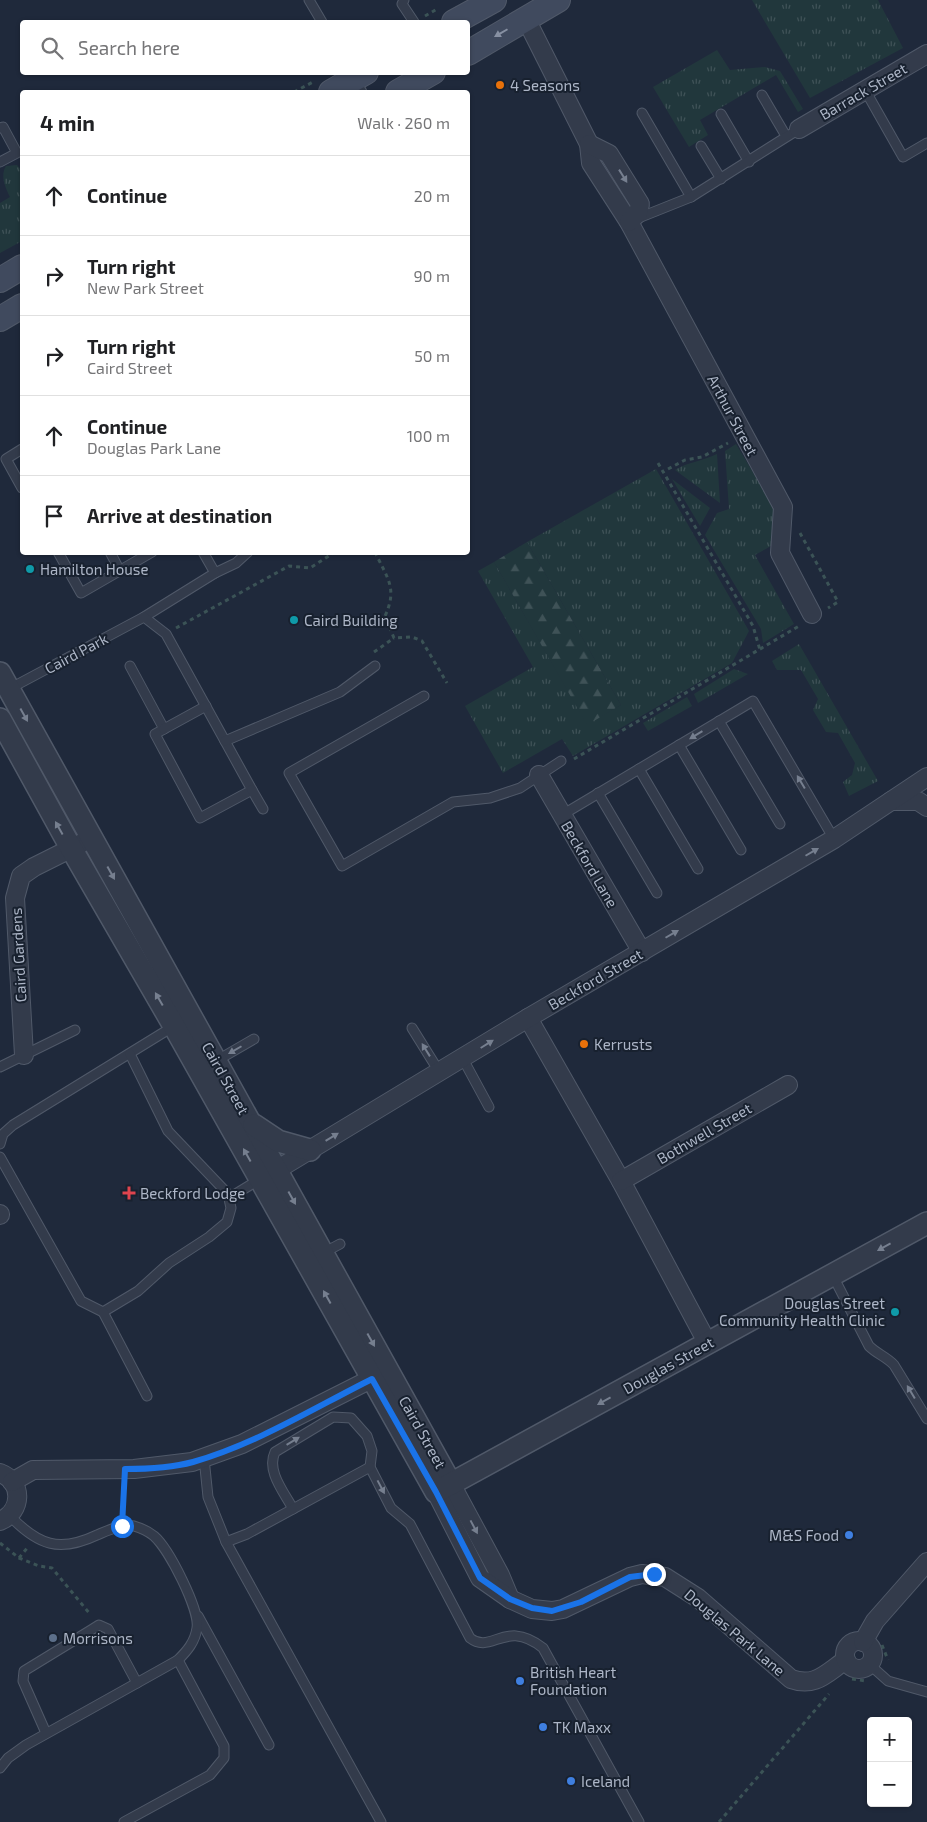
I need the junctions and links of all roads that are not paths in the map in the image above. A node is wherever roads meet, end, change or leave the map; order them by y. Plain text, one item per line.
1 (310, 0) edge
2 (404, 0) edge
3 (494, 0) edge
4 (558, 0) edge
5 (450, 14) edge
6 (526, 19) junction
7 (321, 20) edge
8 (418, 20) edge
9 (470, 52) edge
10 (927, 54) edge
11 (428, 75) edge
12 (358, 79) edge
13 (335, 90) edge
14 (402, 90) edge
15 (865, 90) junction
16 (762, 95) dead end
17 (642, 113) dead end
18 (721, 114) dead end
19 (0, 128) edge
20 (793, 133) junction
21 (927, 143) edge
22 (701, 146) dead end
23 (0, 162) edge
24 (749, 162) junction
25 (721, 179) junction
26 (691, 198) junction
27 (629, 222) junction
28 (20, 268) edge
29 (0, 280) edge
30 (20, 307) edge
31 (0, 319) edge
32 (20, 451) edge
33 (20, 484) edge
34 (60, 555) edge
35 (112, 555) edge
36 (147, 555) edge
37 (205, 555) edge
38 (245, 555) edge
39 (120, 570) junction
40 (214, 573) junction
41 (813, 616) road end
42 (144, 617) junction
43 (130, 666) dead end
44 (375, 666) road end
45 (5, 681) edge
46 (424, 696) dead end
47 (206, 706) junction
48 (0, 719) edge
49 (719, 721) junction
50 (164, 728) junction
51 (225, 741) junction
52 (679, 745) junction
53 (561, 761) road end
54 (639, 769) junction
55 (539, 775) junction
56 (927, 777) edge
57 (252, 790) junction
58 (598, 793) junction
59 (891, 801) junction
60 (927, 807) edge
61 (263, 808) dead end
62 (562, 815) junction
63 (780, 824) dead end
64 (92, 838) junction
65 (834, 839) junction
66 (70, 848) junction
67 (740, 850) dead end
68 (698, 869) dead end
69 (657, 893) dead end
70 (7, 917) edge
71 (642, 952) junction
72 (528, 1018) junction
73 (183, 1021) junction
74 (412, 1028) dead end
75 (75, 1030) dead end
76 (254, 1039) dead end
77 (130, 1054) junction
78 (24, 1055) junction
79 (463, 1059) junction
80 (216, 1061) junction
81 (0, 1067) edge
82 (440, 1073) junction
83 (788, 1085) dead end
84 (489, 1106) dead end
85 (249, 1121) junction
86 (0, 1144) edge
87 (310, 1150) junction
88 (0, 1157) edge
89 (268, 1174) junction
90 (621, 1181) junction
91 (229, 1198) junction
92 (927, 1224) edge
93 (832, 1275) junction
94 (103, 1312) junction
95 (708, 1344) junction
96 (380, 1374) junction
97 (146, 1396) dead end
98 (927, 1419) edge
99 (204, 1458) junction
100 (370, 1467) junction
101 (6, 1478) edge
102 (444, 1488) junction
103 (293, 1509) junction
104 (5, 1518) edge
105 (226, 1542) junction
106 (927, 1562) edge
107 (197, 1613) junction
108 (863, 1642) junction
109 (178, 1660) junction
110 (846, 1660) junction
111 (869, 1664) junction
112 (137, 1683) junction
113 (927, 1692) edge
114 (46, 1734) junction
115 (269, 1745) dead end
116 (0, 1768) edge
117 (124, 1822) edge
118 (380, 1822) edge
119 (639, 1822) edge

1 - 7 lane
2 - 8 lane
3 - 5 main road
4 - 6 main road
6 -> 9 main road
6 - 27 street
10 - 15 street, Barrack Street
11 - 14 main road
12 - 13 main road
15 - 20 street, Barrack Street
15 - 21 lane
16 - 20 lane
17 - 26 lane
18 - 24 lane
19 - 23 lane
20 - 24 lane
22 - 25 lane
24 - 25 lane
25 - 26 lane
26 - 27 lane
27 - 41 street, Arthur Street
28 - 29 main road
30 - 31 main road
32 - 33 lane
34 - 39 lane
35 - 39 lane
36 - 39 lane
37 - 40 lane
38 - 40 lane, Caird Park
40 - 42 lane, Caird Park
42 - 45 lane, Caird Park
42 - 47 lane
43 - 50 lane
44 - 51 lane
45 -> 64 street, Caird Street
46 - 55 lane
47 - 50 lane
47 - 51 lane
66 -> 48 street, Caird Street
49 -> 52 lane
49 - 63 lane
65 -> 49 lane
50 - 57 lane
51 - 57 lane
52 - 54 lane
52 - 67 lane
53 - 55 lane
54 - 58 lane
54 - 68 lane
55 - 62 street, Beckford Lane
56 - 59 street, Beckford Street
57 - 61 lane
58 - 62 lane
58 - 69 lane
59 - 60 street
59 - 65 street, Beckford Street
62 - 71 street, Beckford Lane
64 - 66 street, Caird Gardens
64 -> 73 street, Caird Street
71 -> 65 street, Beckford Street
66 - 70 street, Caird Gardens
73 -> 66 street, Caird Street
70 - 78 street, Caird Gardens
71 - 72 street, Beckford Street
79 -> 72 street, Beckford Street
72 - 90 street
73 - 77 lane
73 - 80 street, Caird Street
89 -> 73 street, Caird Street
82 -> 74 lane
75 - 78 lane
76 -> 80 lane
77 - 86 lane
77 - 91 lane
78 - 81 lane
79 - 82 street, Beckford Street
79 - 84 lane
80 - 85 street, Caird Street
87 -> 82 street, Beckford Street
83 - 90 street, Bothwell Street
85 - 87 street
85 - 89 street, Caird Street
87 - 89 street, Beckford Street
88 - 94 lane
89 - 91 lane
96 -> 89 street, Caird Street
89 -> 96 street, Caird Street
90 - 95 street
91 - 94 lane
92 -> 93 street, Douglas Street
93 - 95 street, Douglas Street
98 -> 93 lane
94 - 97 lane
95 -> 102 street, Douglas Street
96 - 99 street
96 - 102 street, Caird Street
99 - 101 street
99 - 105 lane
100 - 103 lane
103 -> 100 lane
100 -> 119 lane
101 - 104 street
102 - 110 street, Douglas Park Lane
103 - 105 lane
104 - 107 lane
105 - 118 lane
106 - 108 street, Douglas Park Lane
107 - 109 lane
107 - 115 lane
108 - 110 street, Douglas Park Lane
108 - 111 street
109 - 112 lane
109 - 117 lane
110 - 111 street
111 - 113 lane
112 - 114 lane
112 - 114 lane
114 - 116 lane

